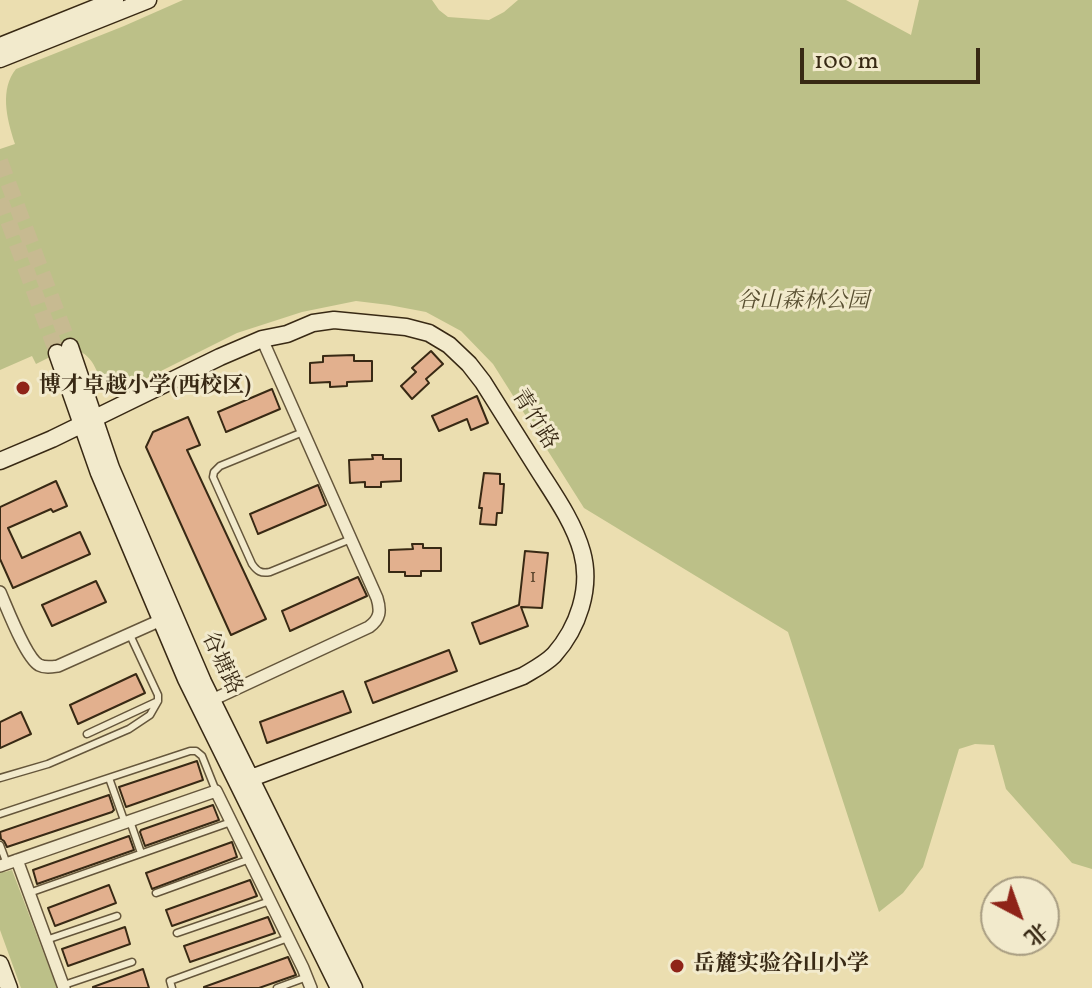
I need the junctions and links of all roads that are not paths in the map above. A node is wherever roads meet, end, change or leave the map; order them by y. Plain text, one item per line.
1 (115, 0) edge
2 (148, 0) edge
3 (0, 46) edge
4 (0, 59) edge
5 (264, 343) junction
6 (64, 350) tunnel mouth
7 (90, 426) junction
8 (303, 432) junction
9 (0, 461) edge
10 (0, 472) edge
11 (351, 539) junction
12 (0, 592) edge
13 (161, 620) junction
14 (130, 634) junction
15 (212, 700) junction
16 (158, 701) junction
17 (87, 734) dead end
18 (0, 778) edge
19 (109, 778) junction
20 (243, 779) junction
21 (216, 791) junction
22 (0, 814) edge
23 (127, 822) junction
24 (231, 822) junction
25 (0, 845) edge
26 (141, 853) junction
27 (250, 859) junction
28 (8, 863) edge
29 (29, 893) junction
30 (156, 893) dead end
31 (270, 901) junction
32 (117, 916) dead end
33 (177, 933) dead end
34 (288, 938) junction
35 (46, 940) junction
36 (132, 962) dead end
37 (0, 964) edge
38 (309, 982) edge
39 (63, 987) edge
40 (9, 988) edge
41 (172, 988) edge
42 (277, 988) edge
43 (339, 988) edge
44 (354, 988) edge

1 - 3 main road
2 - 4 main road
5 - 7 main road, 青竹路
5 - 8 street
5 - 20 main road, 青竹路
6 - 7 main road, 谷塘路
7 - 9 main road, 青竹路
7 - 10 main road, 青竹路
7 - 13 main road, 谷塘路
7 - 15 main road, 谷塘路
8 - 11 street
8 - 11 lane
11 - 15 street
12 - 14 street
13 - 14 street
13 - 20 main road, 谷塘路
14 - 16 lane
15 - 20 main road, 谷塘路
16 - 17 lane
16 - 18 lane
19 - 21 lane
19 - 22 lane
19 - 23 lane
20 - 43 main road, 谷塘路
20 - 44 main road, 谷塘路
21 - 23 street
21 - 24 street
23 - 26 lane
23 - 28 street
24 - 26 lane
24 - 27 street
25 - 28 lane
26 - 29 lane
27 - 30 lane
27 - 31 street
28 - 29 street
29 - 35 street
31 - 33 lane
31 - 34 street
32 - 35 lane
34 - 38 street
34 - 41 lane
35 - 39 street
36 - 39 lane
37 - 40 main road
38 - 42 lane

